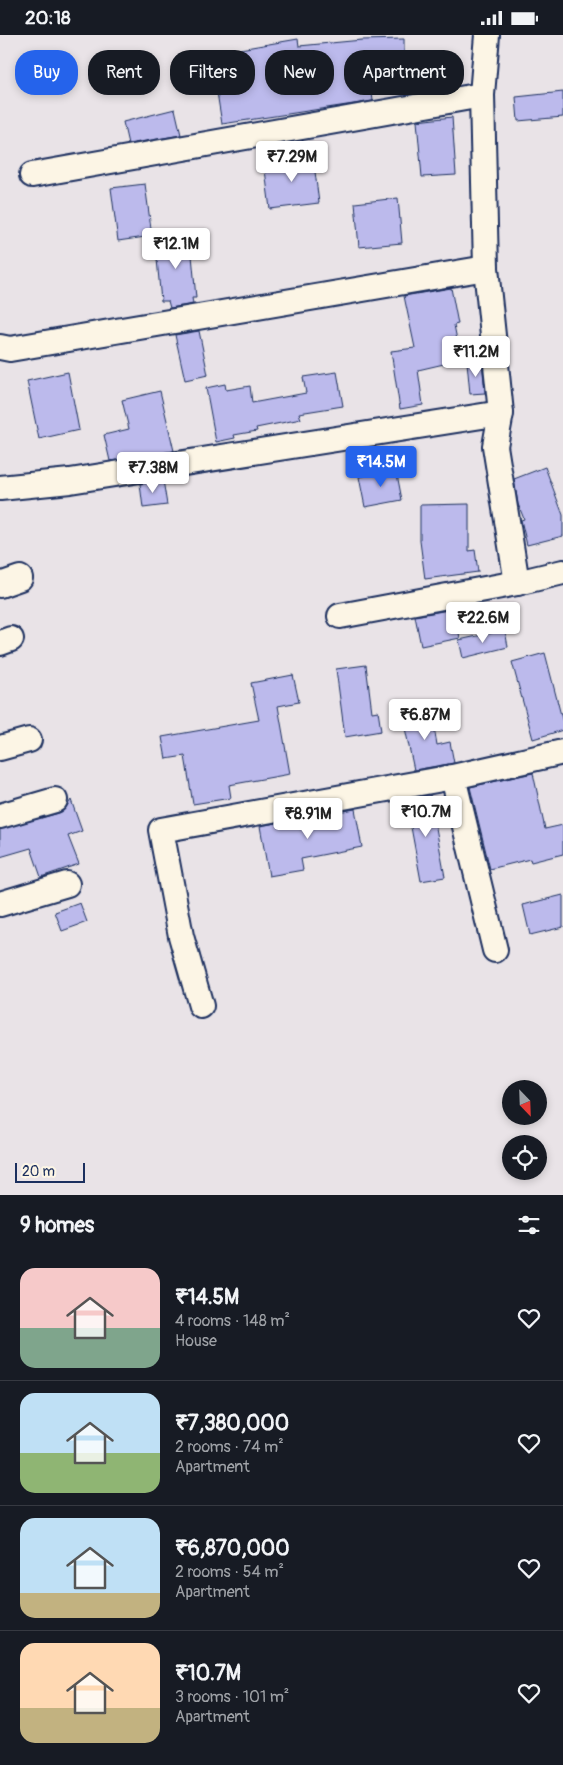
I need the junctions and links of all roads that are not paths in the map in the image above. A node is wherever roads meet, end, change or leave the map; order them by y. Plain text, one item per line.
1 (487, 35) edge
2 (482, 95) junction
3 (32, 175) dead end
4 (486, 268) junction
5 (0, 347) edge
6 (501, 413) junction
7 (0, 488) edge
8 (563, 572) edge
9 (517, 583) junction
10 (340, 616) dead end
11 (29, 740) dead end
12 (0, 748) edge
13 (563, 752) edge
14 (452, 777) junction
15 (55, 800) dead end
16 (0, 815) edge
17 (67, 885) dead end
18 (0, 904) edge
19 (495, 950) dead end
20 (201, 1005) dead end

1 - 2 street
2 - 3 street
2 - 4 street
4 - 5 street
4 - 6 street
6 - 7 street
6 - 9 street
8 - 9 street
9 - 10 street
11 - 12 street
13 - 14 street
14 - 19 street
14 - 20 street
15 - 16 street
17 - 18 street

